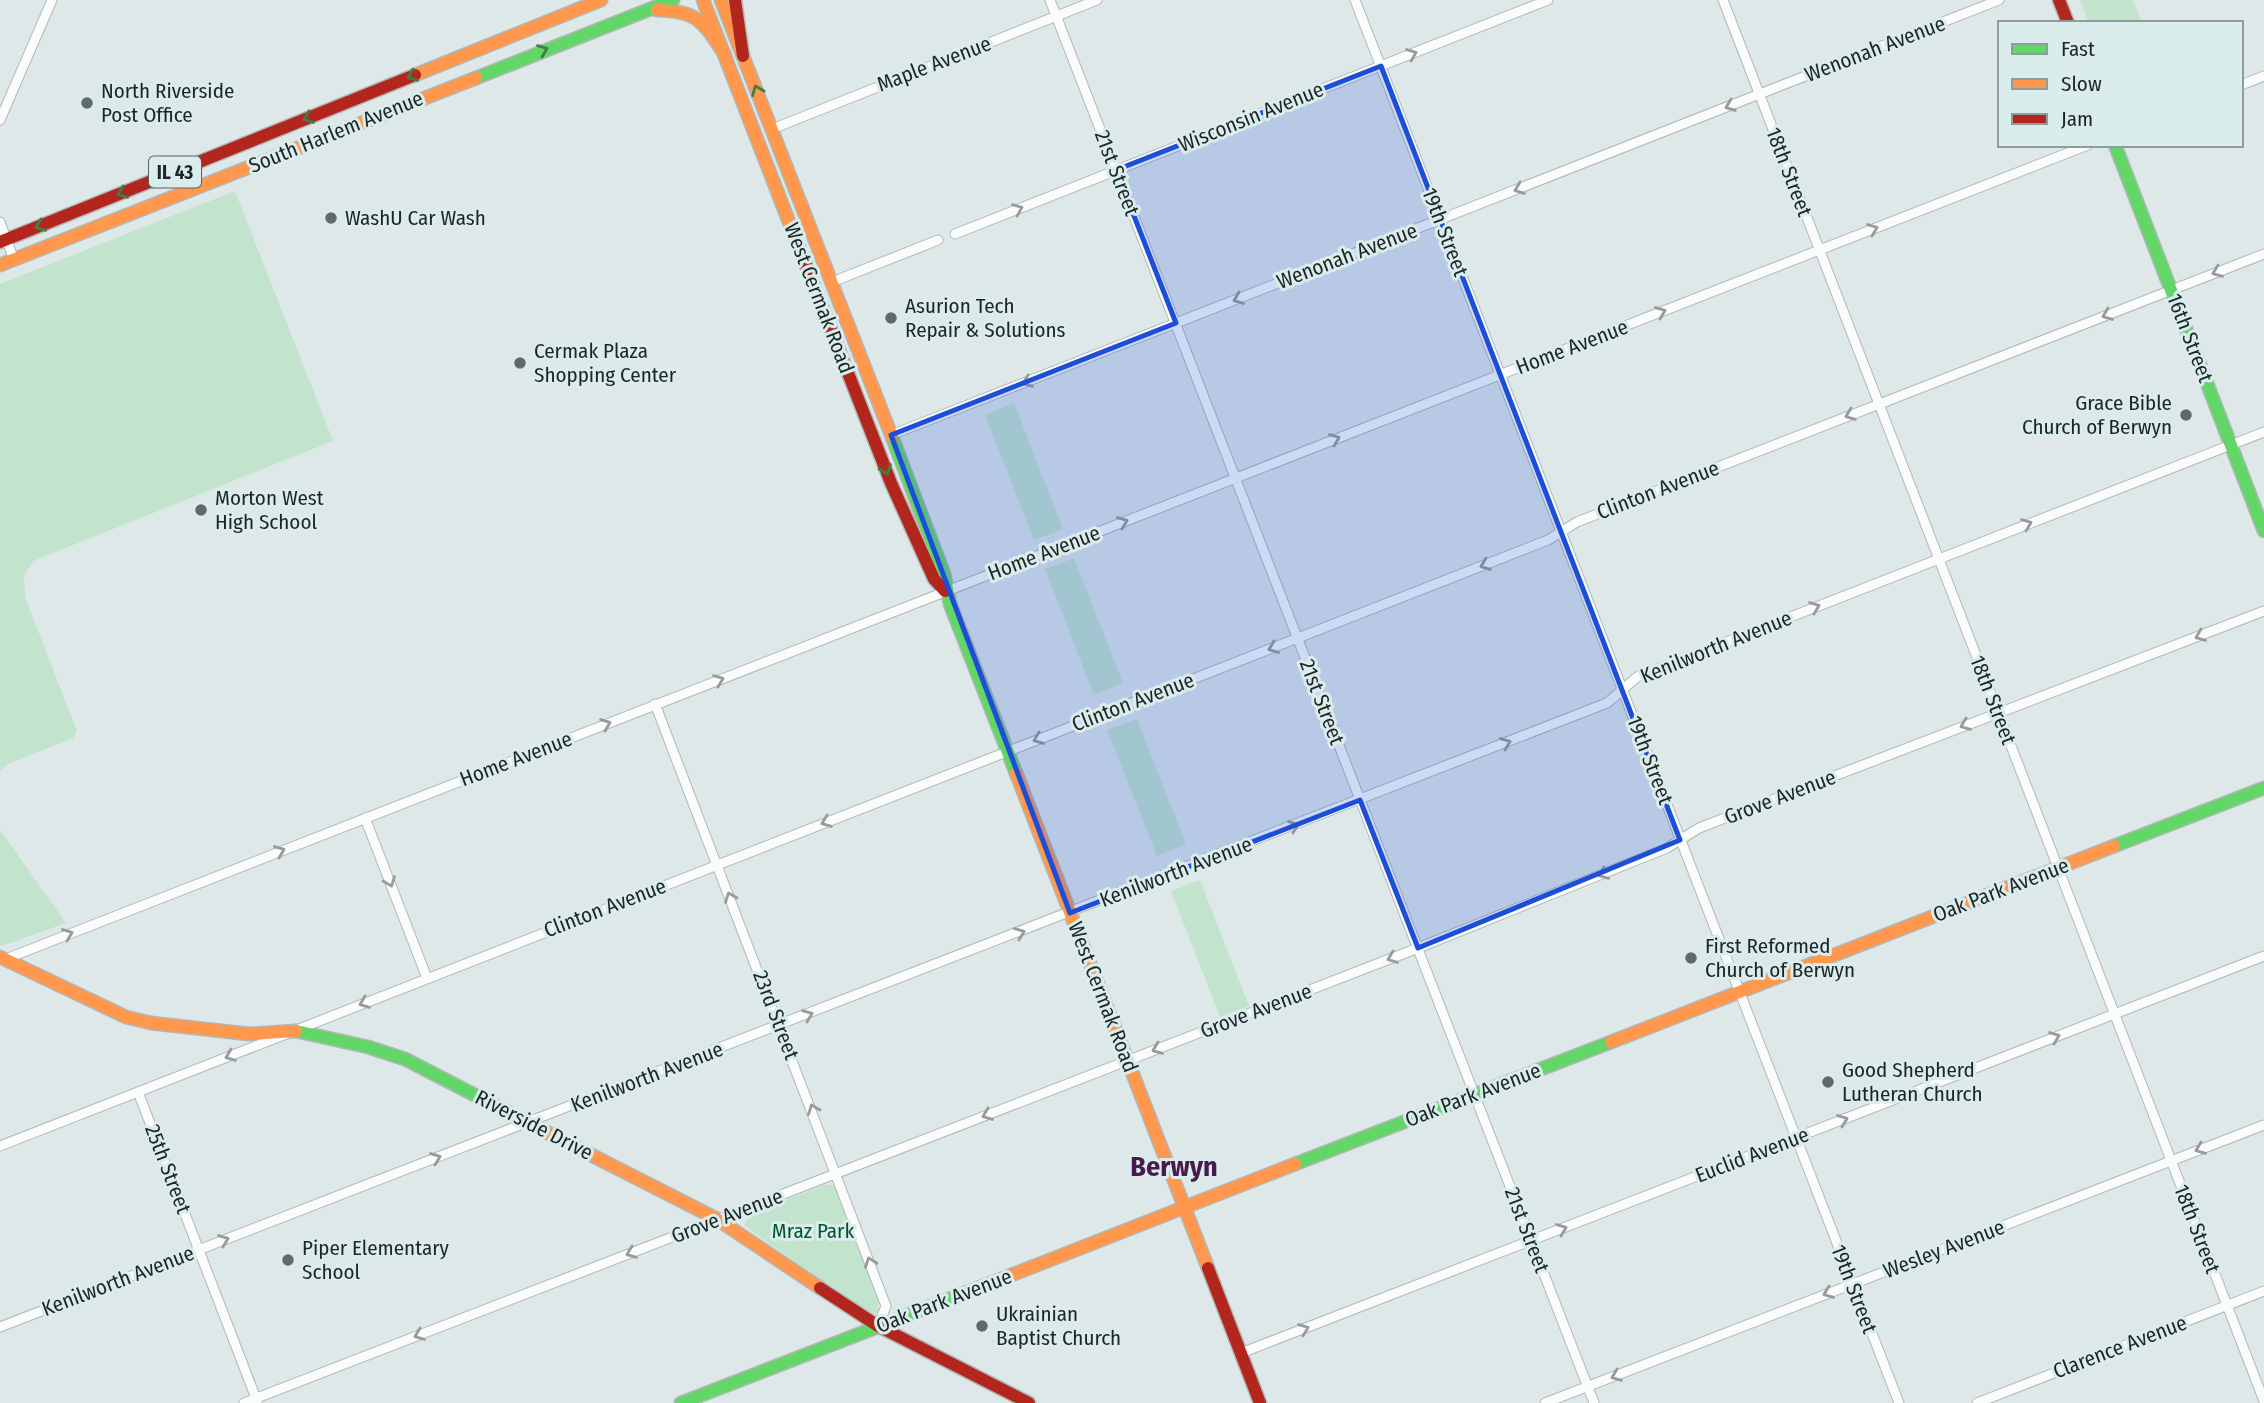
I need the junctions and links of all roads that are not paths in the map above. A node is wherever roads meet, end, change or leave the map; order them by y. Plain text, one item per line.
1 (52, 0) edge
2 (601, 0) edge
3 (673, 0) edge
4 (703, 0) edge
5 (721, 0) edge
6 (735, 0) edge
7 (1050, 0) edge
8 (1097, 0) edge
9 (1355, 0) edge
10 (1548, 0) edge
11 (1723, 0) edge
12 (1999, 0) edge
13 (2059, 0) edge
14 (648, 10) junction
15 (1057, 16) junction
16 (2067, 21) edge
17 (725, 55) junction
18 (743, 56) junction
19 (1381, 66) junction
20 (2264, 76) edge
21 (2243, 84) edge
22 (1759, 94) junction
23 (0, 120) edge
24 (772, 129) junction
25 (2083, 147) edge
26 (2116, 147) edge
27 (1116, 170) junction
28 (1440, 219) junction
29 (0, 222) edge
30 (955, 234) dead end
31 (3, 240) edge
32 (938, 240) dead end
33 (1819, 250) junction
34 (2264, 254) edge
35 (14, 260) junction
36 (0, 265) edge
37 (832, 282) junction
38 (2171, 290) junction
39 (1176, 324) junction
40 (1500, 375) junction
41 (1879, 404) junction
42 (2264, 432) edge
43 (891, 435) junction
44 (2231, 445) junction
45 (1236, 478) junction
46 (2264, 531) edge
47 (1561, 532) junction
48 (1938, 559) junction
49 (945, 592) junction
50 (2264, 611) edge
51 (1297, 638) junction
52 (1622, 690) junction
53 (655, 704) junction
54 (1998, 713) junction
55 (1007, 751) junction
56 (2264, 788) edge
57 (1360, 800) junction
58 (365, 818) junction
59 (1680, 840) junction
60 (718, 864) junction
61 (2058, 868) junction
62 (1070, 913) junction
63 (1418, 948) junction
64 (2264, 956) edge
65 (2, 959) edge
66 (427, 978) junction
67 (1739, 992) junction
68 (2114, 1014) junction
69 (780, 1026) junction
70 (294, 1031) junction
71 (1128, 1061) junction
72 (138, 1091) junction
73 (1474, 1095) junction
74 (529, 1122) junction
75 (2264, 1125) edge
76 (1796, 1138) junction
77 (0, 1146) edge
78 (2171, 1161) junction
79 (837, 1173) junction
80 (1185, 1207) junction
81 (717, 1219) junction
82 (1531, 1241) junction
83 (199, 1250) junction
84 (1852, 1284) junction
85 (2264, 1291) edge
86 (2227, 1306) junction
87 (878, 1326) junction
88 (0, 1327) edge
89 (1241, 1353) junction
90 (1587, 1387) junction
91 (257, 1401) edge
92 (2264, 1401) edge
93 (244, 1403) edge
94 (681, 1403) edge
95 (1030, 1403) edge
96 (1260, 1403) edge
97 (1545, 1403) edge
98 (1594, 1403) edge
99 (1899, 1403) edge
100 (1977, 1403) edge

1 - 23 street
2 -> 31 main road, South Harlem Avenue / IL 43
3 - 14 main road, South Harlem Avenue / IL 43
4 - 17 main road, West Cermak Road
5 - 18 main road, West Cermak Road
6 - 18 main road
7 - 15 street, 21st Street
8 - 15 street, Maple Avenue
9 - 19 street, 19th Street
19 -> 10 street, Wisconsin Avenue
11 - 22 street, 18th Street
12 - 22 street, Wenonah Avenue
13 - 16 main road
14 - 17 main road
35 -> 14 main road, South Harlem Avenue / IL 43
15 - 24 street, Maple Avenue
15 - 27 street, 21st Street
17 -> 49 main road, West Cermak Road
24 -> 18 main road, West Cermak Road
19 - 27 street, Wisconsin Avenue
19 - 28 street, 19th Street
20 - 21 street
22 -> 28 street, Wenonah Avenue
22 - 33 street, 18th Street
24 - 37 main road, West Cermak Road
33 -> 25 street, Home Avenue
26 - 38 main road, 16th Street
30 -> 27 street, Wisconsin Avenue
27 - 39 street, 21st Street
28 -> 39 street, Wenonah Avenue
28 - 40 street, 19th Street
29 - 31 street
31 - 35 street
32 - 37 street
40 -> 33 street, Home Avenue
33 - 41 street, 18th Street
34 -> 38 street, Clinton Avenue
35 - 36 main road, South Harlem Avenue / IL 43
37 - 43 main road, West Cermak Road
38 -> 41 street, Clinton Avenue
38 - 44 main road, 16th Street
39 -> 43 street, Wenonah Avenue
39 - 45 street, 21st Street
45 -> 40 street, Home Avenue
40 - 47 street, 19th Street
41 -> 47 street, Clinton Avenue
41 - 48 street, 18th Street
42 - 44 street, Kenilworth Avenue
43 - 49 main road, West Cermak Road
44 - 46 main road, 16th Street
48 -> 44 street, Kenilworth Avenue
49 -> 45 street, Home Avenue
45 - 51 street, 21st Street
47 -> 51 street, Clinton Avenue
47 - 52 street, 19th Street
52 -> 48 street, Kenilworth Avenue
48 - 54 street, 18th Street
53 -> 49 street, Home Avenue
49 - 55 main road, West Cermak Road
50 -> 54 street, Grove Avenue
51 -> 55 street, Clinton Avenue
51 - 57 street, 21st Street
57 -> 52 street, Kenilworth Avenue
52 - 59 street, 19th Street
58 -> 53 street, Home Avenue
53 - 60 street, 23rd Street
54 -> 59 street, Grove Avenue
54 - 61 street, 18th Street
55 -> 60 street, Clinton Avenue
55 - 62 main road, West Cermak Road
56 - 61 main road, Oak Park Avenue
62 -> 57 street, Kenilworth Avenue
57 - 63 street, 21st Street
65 -> 58 street, Home Avenue
58 -> 66 street
59 -> 63 street, Grove Avenue
59 - 67 street, 19th Street
60 - 66 street, Clinton Avenue
69 -> 60 street, 23rd Street
61 - 67 main road, Oak Park Avenue
61 - 68 street, 18th Street
69 -> 62 street, Kenilworth Avenue
62 - 71 main road, West Cermak Road
63 -> 71 street, Grove Avenue
63 - 73 street, 21st Street
64 - 68 street, Euclid Avenue
65 - 70 main road, Riverside Drive
66 -> 70 street, Clinton Avenue
67 - 73 main road, Oak Park Avenue
67 - 76 street, 19th Street
76 -> 68 street, Euclid Avenue
68 - 78 street, 18th Street
69 - 74 street, Kenilworth Avenue
79 -> 69 street, 23rd Street
70 -> 72 street, Clinton Avenue
70 - 74 main road, Riverside Drive
71 -> 79 street, Grove Avenue
71 - 80 main road, West Cermak Road
72 - 77 street, Clinton Avenue
72 - 83 street, 25th Street
73 - 80 main road, Oak Park Avenue
73 - 82 street, 21st Street
74 - 81 main road, Riverside Drive
83 -> 74 street, Kenilworth Avenue
75 -> 78 street, Wesley Avenue
82 -> 76 street, Euclid Avenue
76 - 84 street, 19th Street
78 - 84 street, Wesley Avenue
78 - 86 street, 18th Street
79 - 81 street, Grove Avenue
87 -> 79 street, 23rd Street
80 - 87 main road, Oak Park Avenue
80 - 89 main road, West Cermak Road
81 - 87 main road, Riverside Drive
81 -> 91 street, Grove Avenue
89 -> 82 street, Euclid Avenue
82 - 90 street, 21st Street
83 - 88 street, Kenilworth Avenue
83 - 91 street, 25th Street
84 -> 90 street, Wesley Avenue
84 - 99 street, 19th Street
85 - 86 street, Clarence Avenue
86 - 92 street, 18th Street
86 - 100 street, Clarence Avenue
87 - 94 main road, Oak Park Avenue
87 - 95 main road, Riverside Drive
89 - 96 main road, West Cermak Road
90 - 97 street, Wesley Avenue
90 - 98 street, 21st Street
91 - 93 street, Grove Avenue

